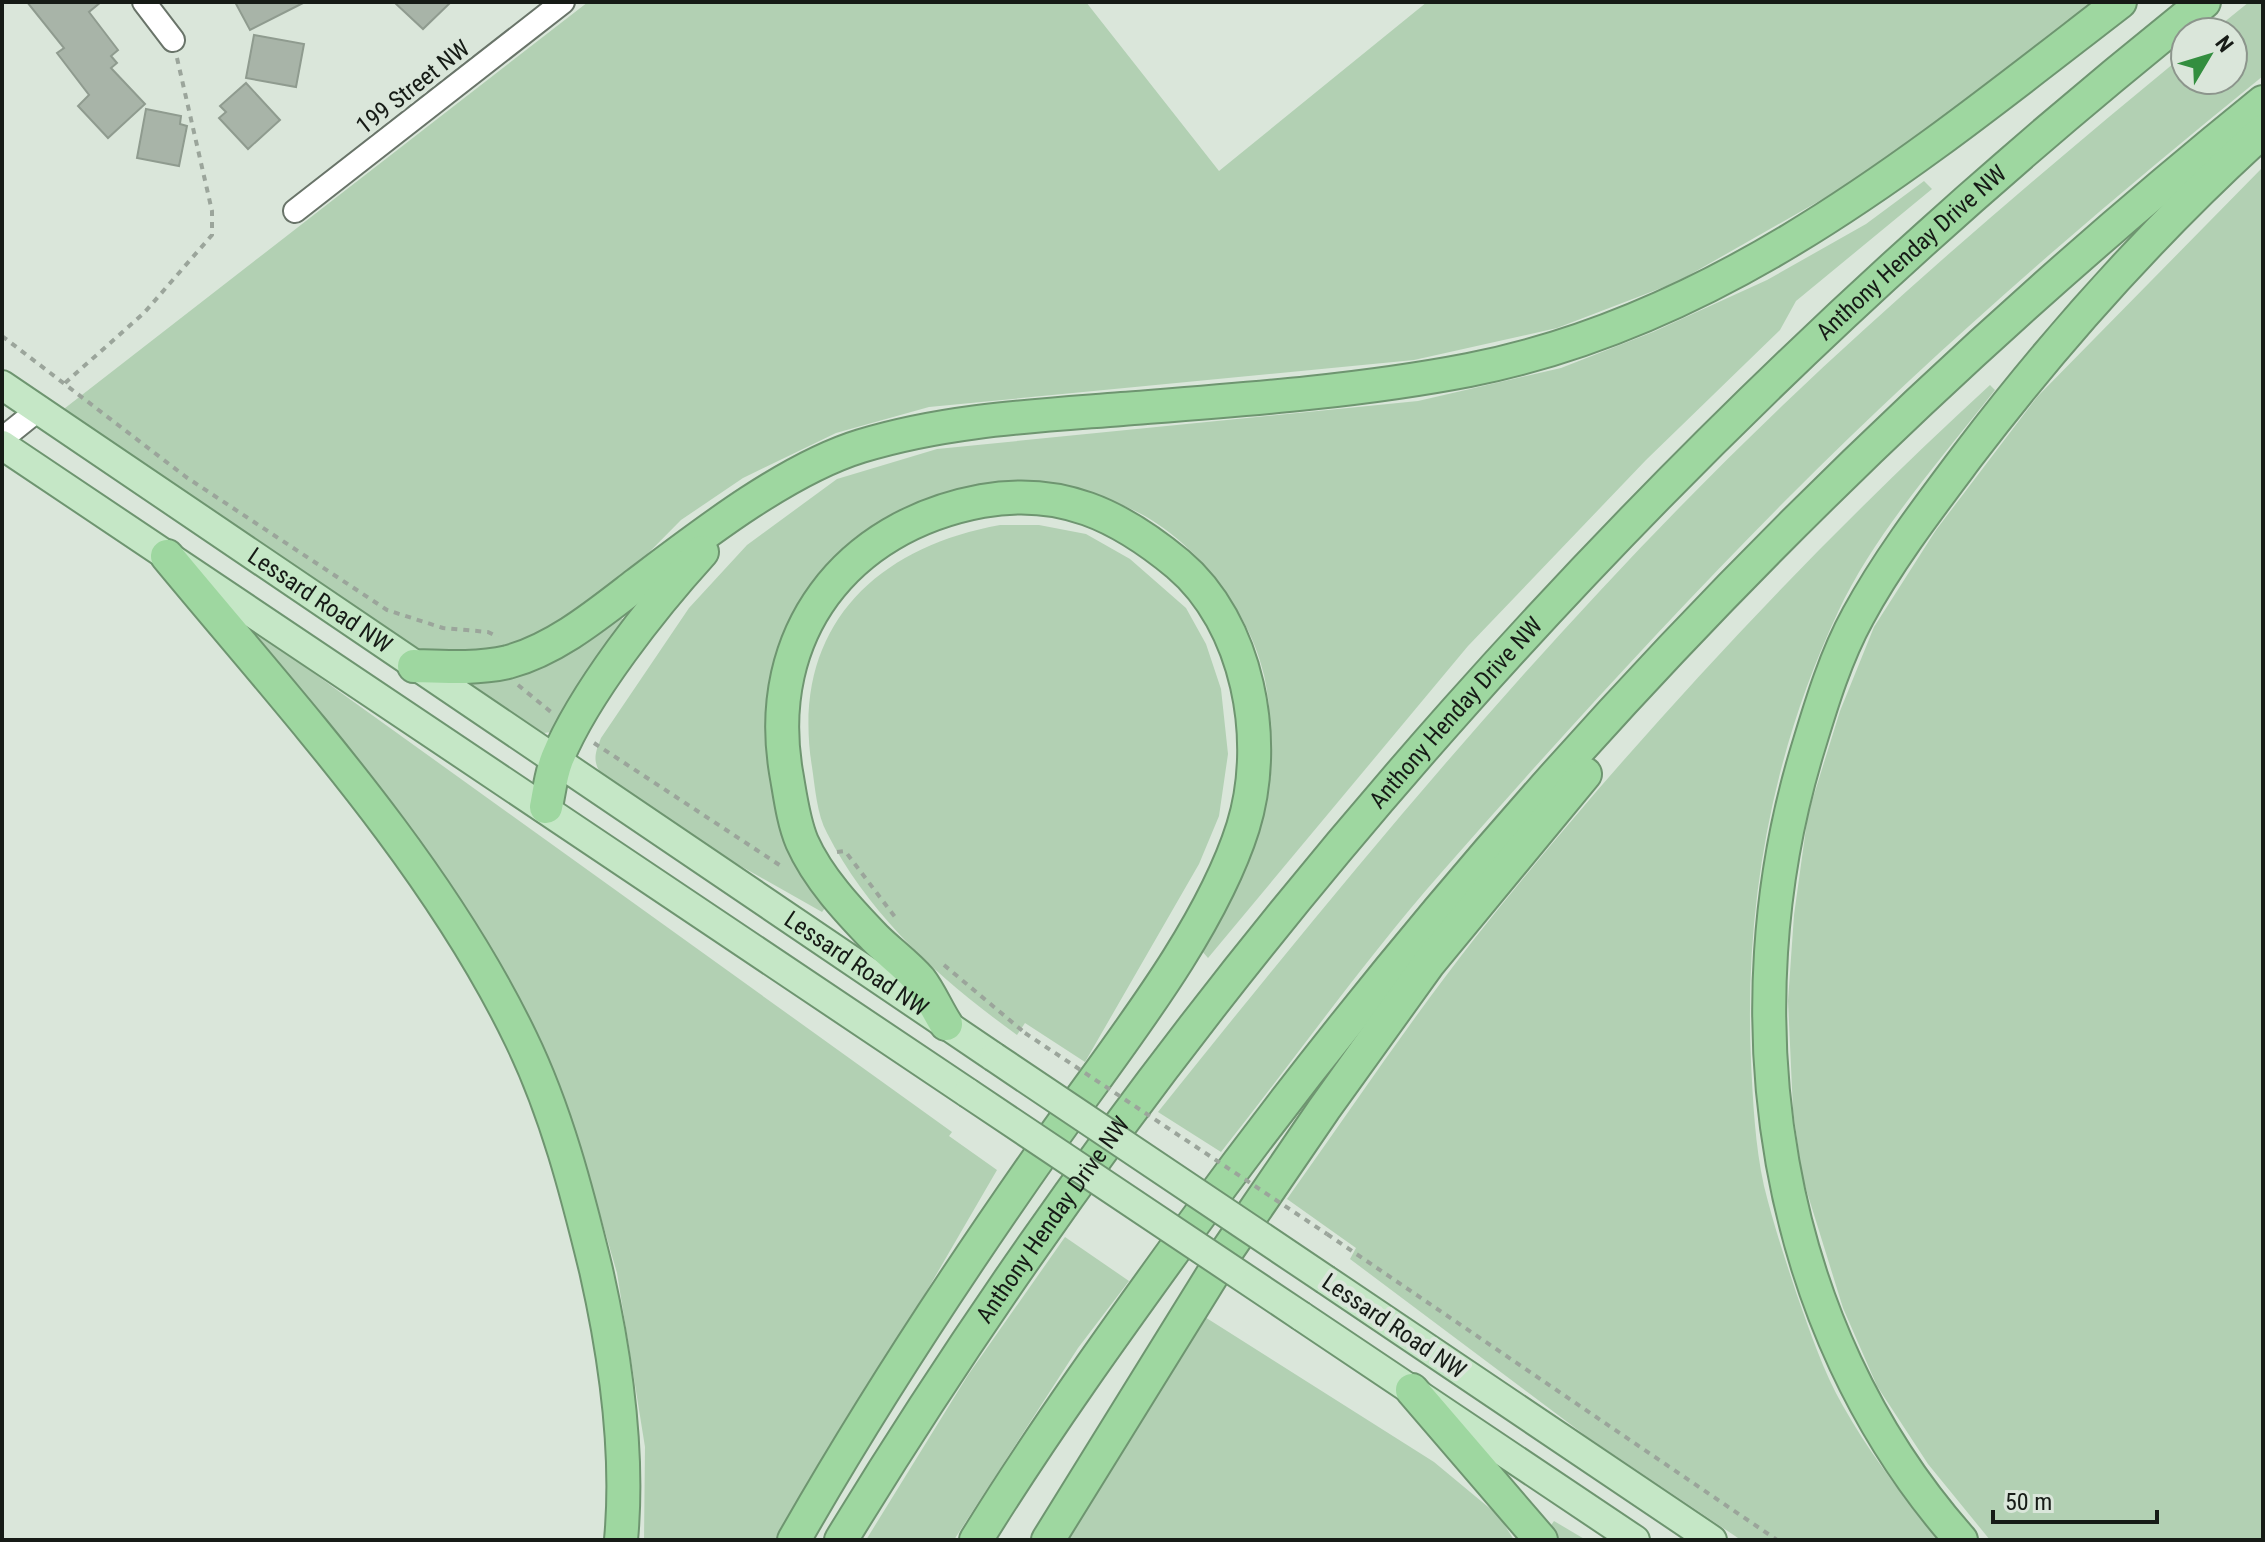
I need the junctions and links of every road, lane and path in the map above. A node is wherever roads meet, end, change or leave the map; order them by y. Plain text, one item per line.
1 (144, 2) edge
2 (563, 2) edge
3 (2120, 2) edge
4 (2204, 2) edge
5 (173, 40) joint
6 (2263, 102) edge
7 (2263, 131) edge
8 (295, 211) dead end
9 (2, 336) edge
10 (65, 383) junction
11 (2, 385) edge
12 (38, 410) junction
13 (2, 442) edge
14 (756, 500) junction
15 (167, 556) junction
16 (1736, 579) junction
17 (501, 641) dead end
18 (414, 666) junction
19 (516, 683) dead end
20 (572, 728) junction
21 (556, 762) junction
22 (546, 807) junction
23 (825, 854) dead end
24 (793, 867) dead end
25 (897, 920) dead end
26 (938, 960) dead end
27 (946, 1024) junction
28 (1412, 1390) junction
29 (621, 1540) edge
30 (794, 1540) edge
31 (841, 1540) edge
32 (976, 1540) edge
33 (1048, 1540) edge
34 (1541, 1540) edge
35 (1635, 1540) edge
36 (1712, 1540) edge
37 (1777, 1540) edge
38 (1961, 1540) edge

1 - 5 street
2 - 8 street, 199 Street NW
3 - 14 highway
4 - 31 highway, Anthony Henday Drive NW
5 - 10 path
6 - 16 highway
7 - 38 highway
9 - 10 path
10 - 17 path
11 - 12 main road, Lessard Road NW
12 - 13 street
12 - 18 main road, Lessard Road NW
13 - 15 main road, Lessard Road NW
14 - 18 highway
14 - 20 highway
15 - 22 main road, Lessard Road NW
15 - 29 highway
16 - 32 highway
16 - 33 highway
18 - 21 main road, Lessard Road NW
19 - 20 path
20 - 21 highway
20 - 24 path
21 - 22 highway
21 - 27 main road, Lessard Road NW
22 - 28 main road, Lessard Road NW, bridge
23 - 25 path
26 - 37 path, bridge
27 - 30 highway
27 - 36 main road, Lessard Road NW, bridge
28 - 34 highway
28 - 35 main road, Lessard Road NW

